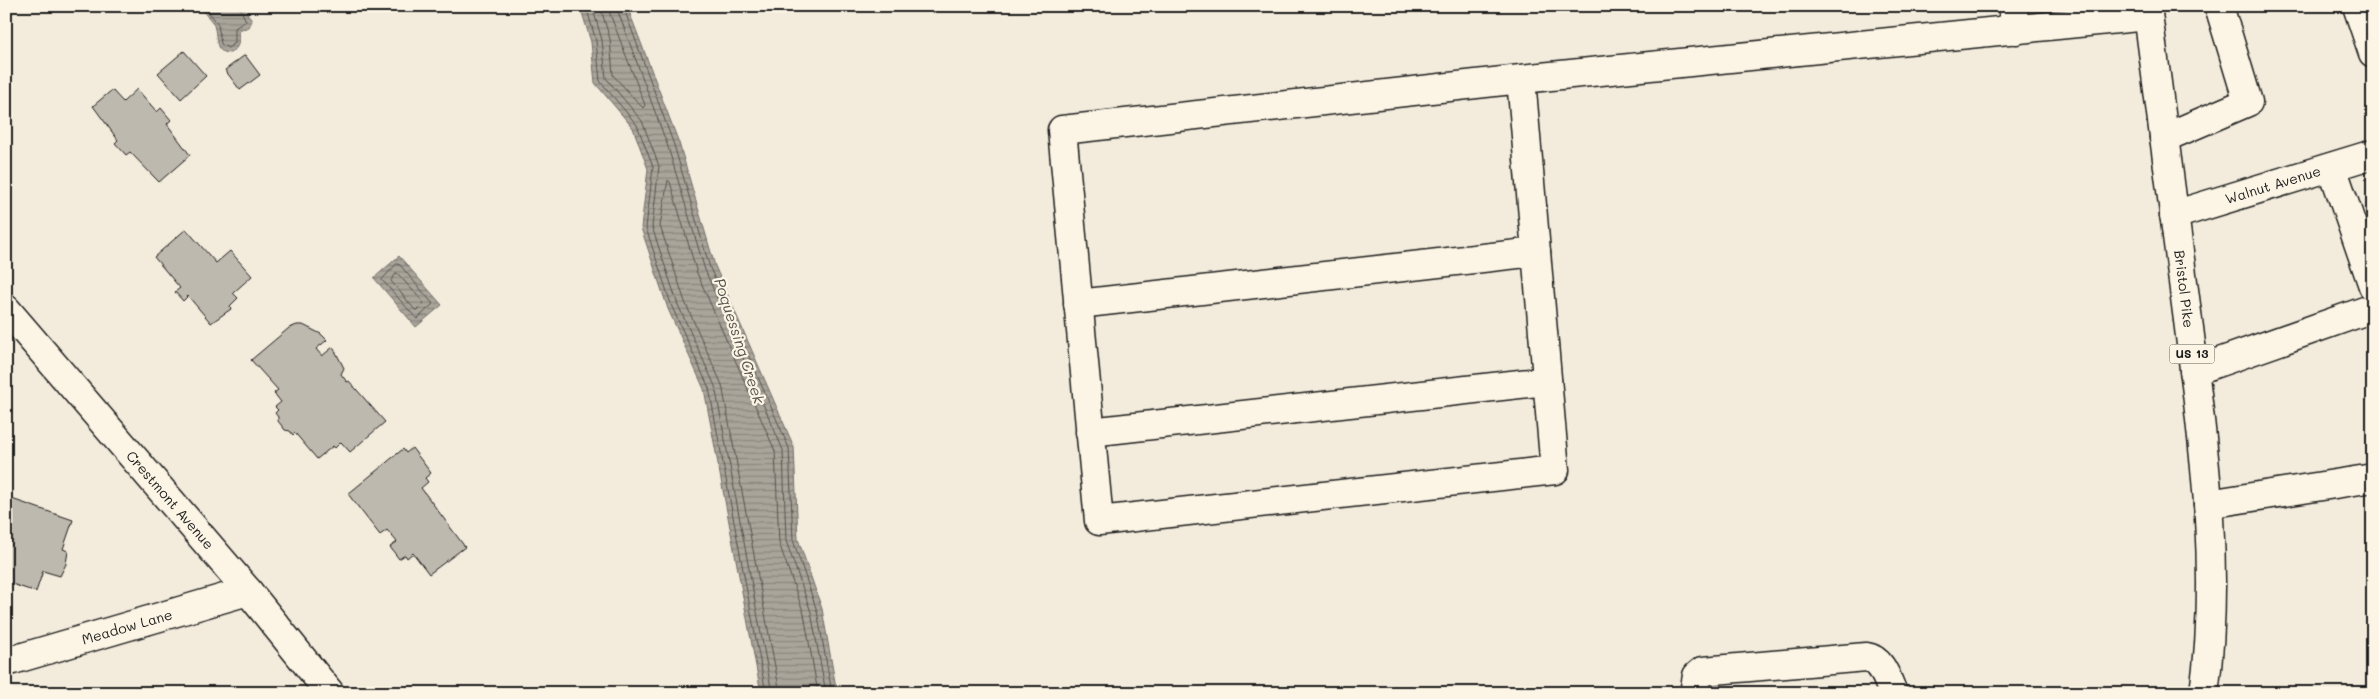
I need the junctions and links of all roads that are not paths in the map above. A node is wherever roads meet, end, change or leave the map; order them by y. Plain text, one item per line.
1 (2219, 6) edge
2 (2358, 6) edge
3 (2148, 11) edge
4 (2014, 18) edge
5 (2373, 53) edge
6 (1521, 79) junction
7 (2164, 138) junction
8 (2373, 154) edge
9 (2332, 167) junction
10 (2174, 215) junction
11 (1536, 252) junction
12 (2373, 286) edge
13 (1078, 304) junction
14 (2373, 308) edge
15 (6, 309) edge
16 (2194, 371) junction
17 (1547, 381) junction
18 (1090, 432) junction
19 (2373, 478) edge
20 (2208, 504) junction
21 (248, 591) junction
22 (6, 662) edge
23 (330, 693) edge
24 (1694, 693) edge
25 (1893, 693) edge
26 (2204, 693) edge

1 - 7 street
2 - 5 street
3 - 4 street
3 - 7 street, Bristol Pike / US 13
4 - 6 street
6 - 11 street
6 - 13 street
7 - 10 street, Bristol Pike / US 13
8 - 9 street, Walnut Avenue
9 - 10 street, Walnut Avenue
9 - 12 street
10 - 16 street, Bristol Pike / US 13
11 - 13 street
11 - 17 street
13 - 18 street
14 - 16 street
15 - 21 street, Crestmont Avenue
16 - 20 street, Bristol Pike / US 13
17 - 18 street
17 - 18 street
19 - 20 street
20 - 26 street, Bristol Pike / US 13
21 - 22 street, Meadow Lane
21 - 23 street, Crestmont Avenue
24 - 25 street

